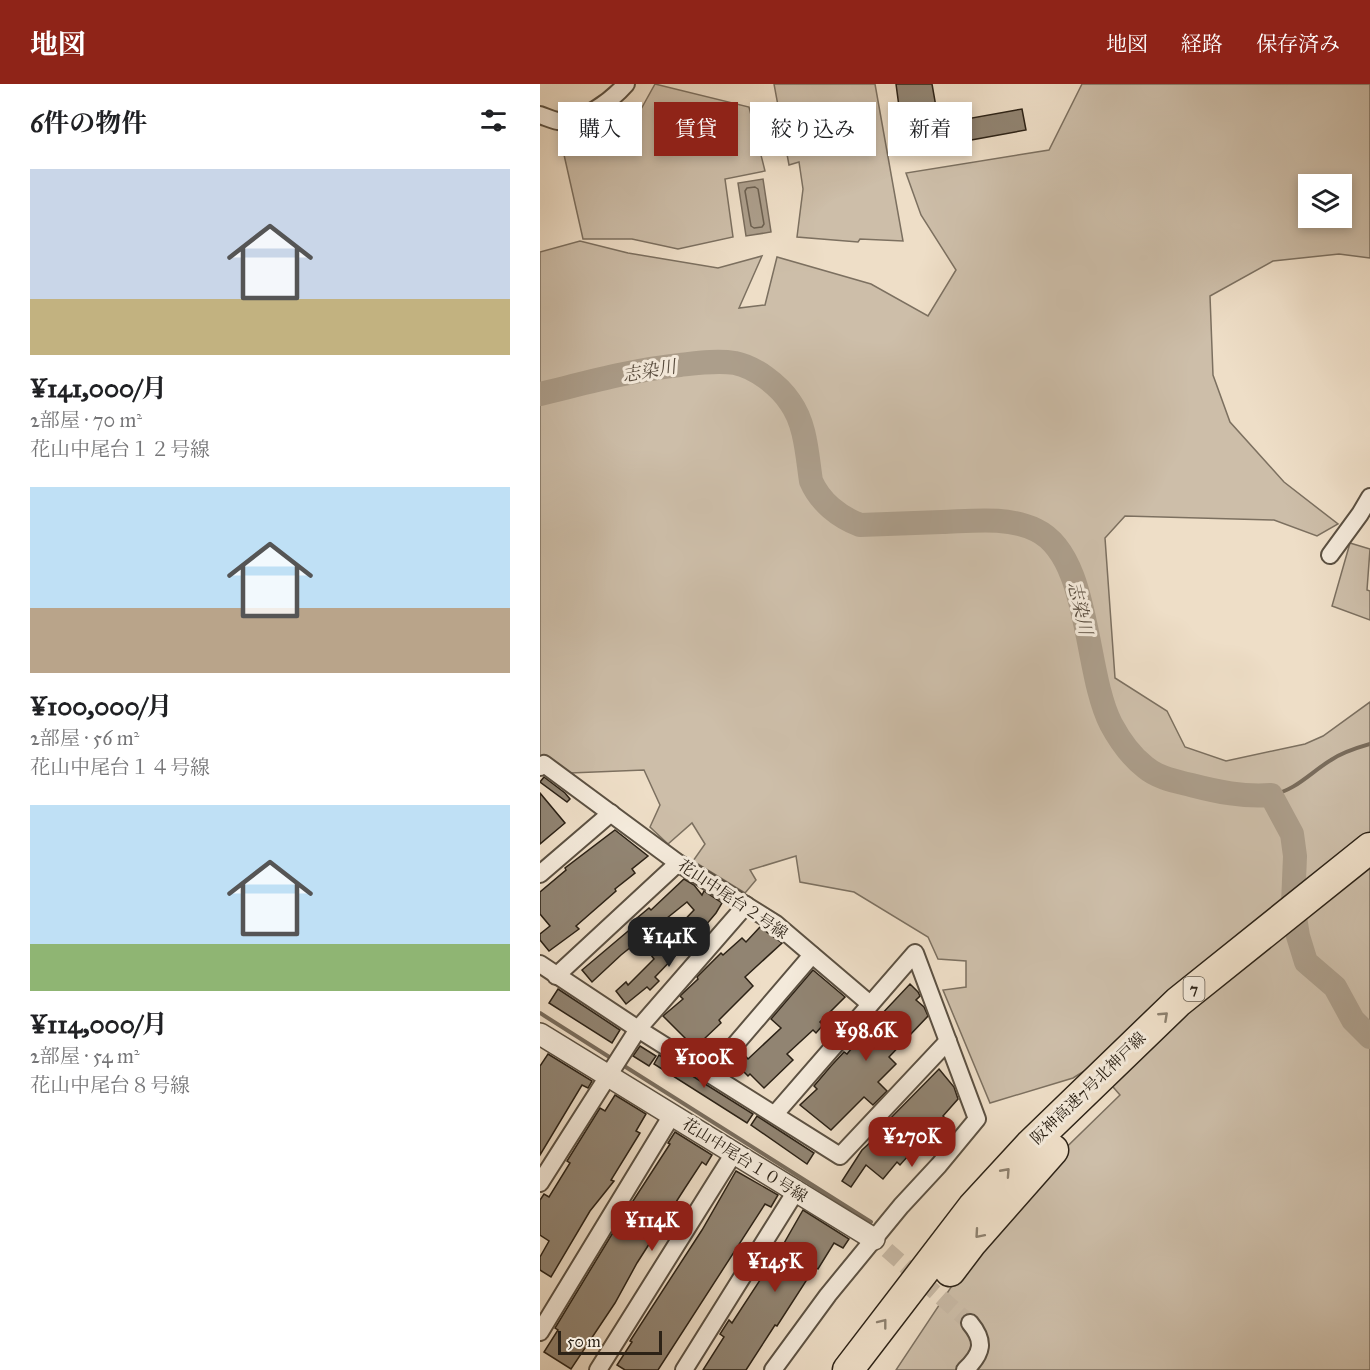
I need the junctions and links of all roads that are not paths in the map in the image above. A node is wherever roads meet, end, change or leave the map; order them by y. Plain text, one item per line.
1 (626, 84) edge
2 (540, 115) edge
3 (1370, 497) edge
4 (1330, 555) dead end
5 (540, 767) edge
6 (611, 813) junction
7 (1370, 848) edge
8 (678, 863) junction
9 (1370, 873) edge
10 (540, 874) edge
11 (746, 905) junction
12 (812, 955) junction
13 (540, 964) edge
14 (556, 976) junction
15 (870, 1004) junction
16 (638, 1029) junction
17 (542, 1040) edge
18 (948, 1041) junction
19 (609, 1072) junction
20 (710, 1074) junction
21 (775, 1114) junction
22 (672, 1115) junction
23 (1038, 1151) junction
24 (734, 1153) junction
25 (540, 1183) edge
26 (796, 1191) junction
27 (880, 1245) junction
28 (970, 1323) tunnel mouth
29 (542, 1326) edge
30 (598, 1370) edge
31 (684, 1370) edge
32 (773, 1370) edge
33 (848, 1370) edge
34 (872, 1370) edge
35 (965, 1370) edge

1 - 2 street
3 - 4 street
5 - 6 street, 花山中尾台２号線
6 - 8 street, 花山中尾台２号線
6 - 10 street
23 -> 7 highway, 阪神高速7号北神戸線 / 7
8 - 11 street, 花山中尾台２号線
8 - 14 street
9 - 23 highway, 阪神高速7号北神戸線 / 7
11 - 12 street, 花山中尾台２号線
11 - 16 street
12 - 15 street, 花山中尾台２号線
12 - 20 street
13 - 14 street
14 - 16 street
15 - 18 street
15 - 21 street
16 - 19 street
16 - 20 street
17 - 19 street, 花山中尾台１０号線
18 - 21 street
18 - 27 street
19 - 22 street, 花山中尾台１０号線
19 - 25 street
20 - 21 street
22 - 24 street, 花山中尾台１０号線
22 - 29 street
33 -> 23 highway, 阪神高速7号北神戸線 / 7
23 -> 34 highway, 阪神高速7号北神戸線 / 7
24 - 26 street, 花山中尾台１０号線
24 - 30 street
26 - 27 street, 花山中尾台１０号線
26 - 31 street
27 - 32 street
28 - 35 street

